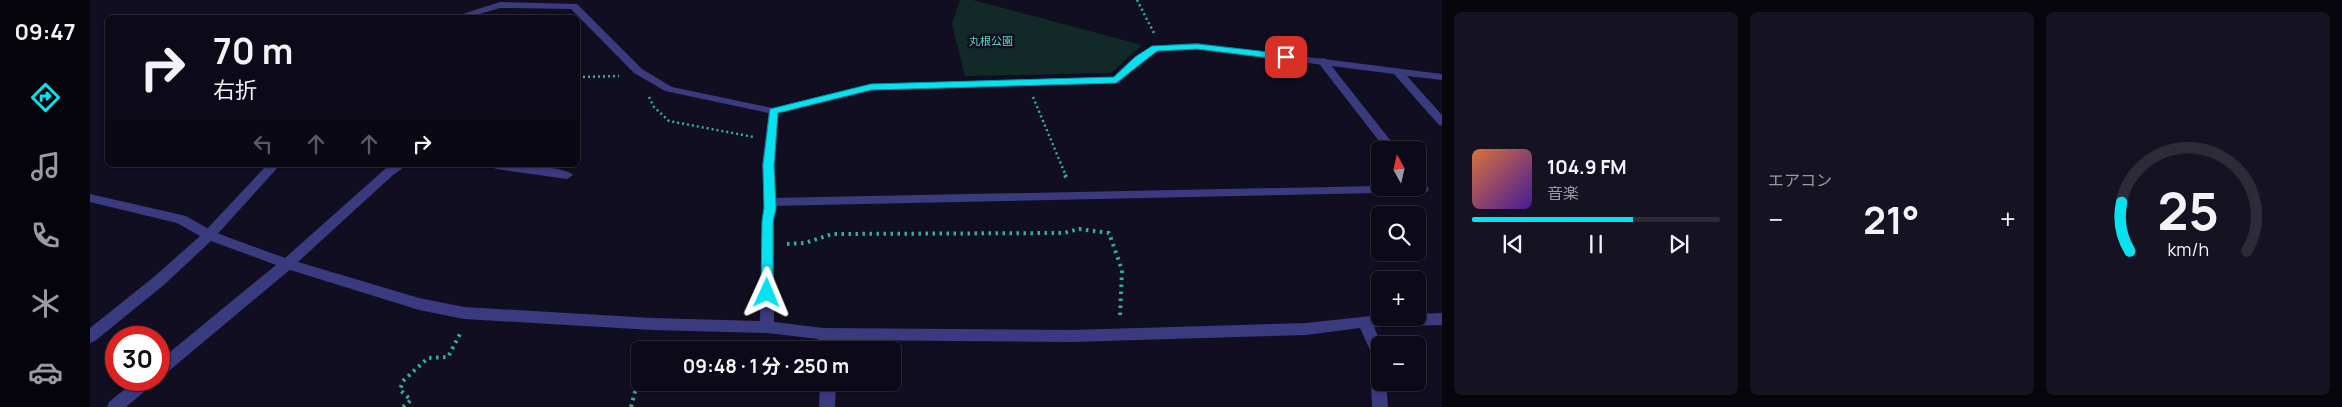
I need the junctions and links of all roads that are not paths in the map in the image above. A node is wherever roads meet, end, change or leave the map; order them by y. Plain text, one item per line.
1 (465, 15) edge
2 (1322, 61) junction
3 (1396, 70) junction
4 (1442, 77) edge
5 (774, 111) junction
6 (1442, 122) edge
7 (1385, 141) edge
8 (272, 167) edge
9 (398, 167) edge
10 (510, 167) edge
11 (567, 175) dead end
12 (1371, 190) edge
13 (90, 198) edge
14 (770, 202) junction
15 (209, 235) junction
16 (287, 264) junction
17 (1442, 318) edge
18 (1364, 322) junction
19 (766, 326) junction
20 (824, 334) junction
21 (90, 337) edge
22 (825, 341) edge
23 (170, 361) edge
24 (134, 391) edge
25 (828, 391) edge
26 (115, 407) edge
27 (828, 407) edge
28 (1380, 407) edge

1 - 5 street
2 - 3 street
2 - 5 street
2 - 7 street
3 - 4 street
3 - 6 street
5 - 14 street
8 - 15 street
9 - 16 street
10 - 11 street
12 - 14 street
13 - 15 street
14 - 19 street
15 - 16 street
15 - 21 street
16 - 19 street
16 - 23 street
17 - 18 street
18 - 20 street
18 - 28 street
19 - 20 street
20 - 22 street
24 - 26 street
25 - 27 street

